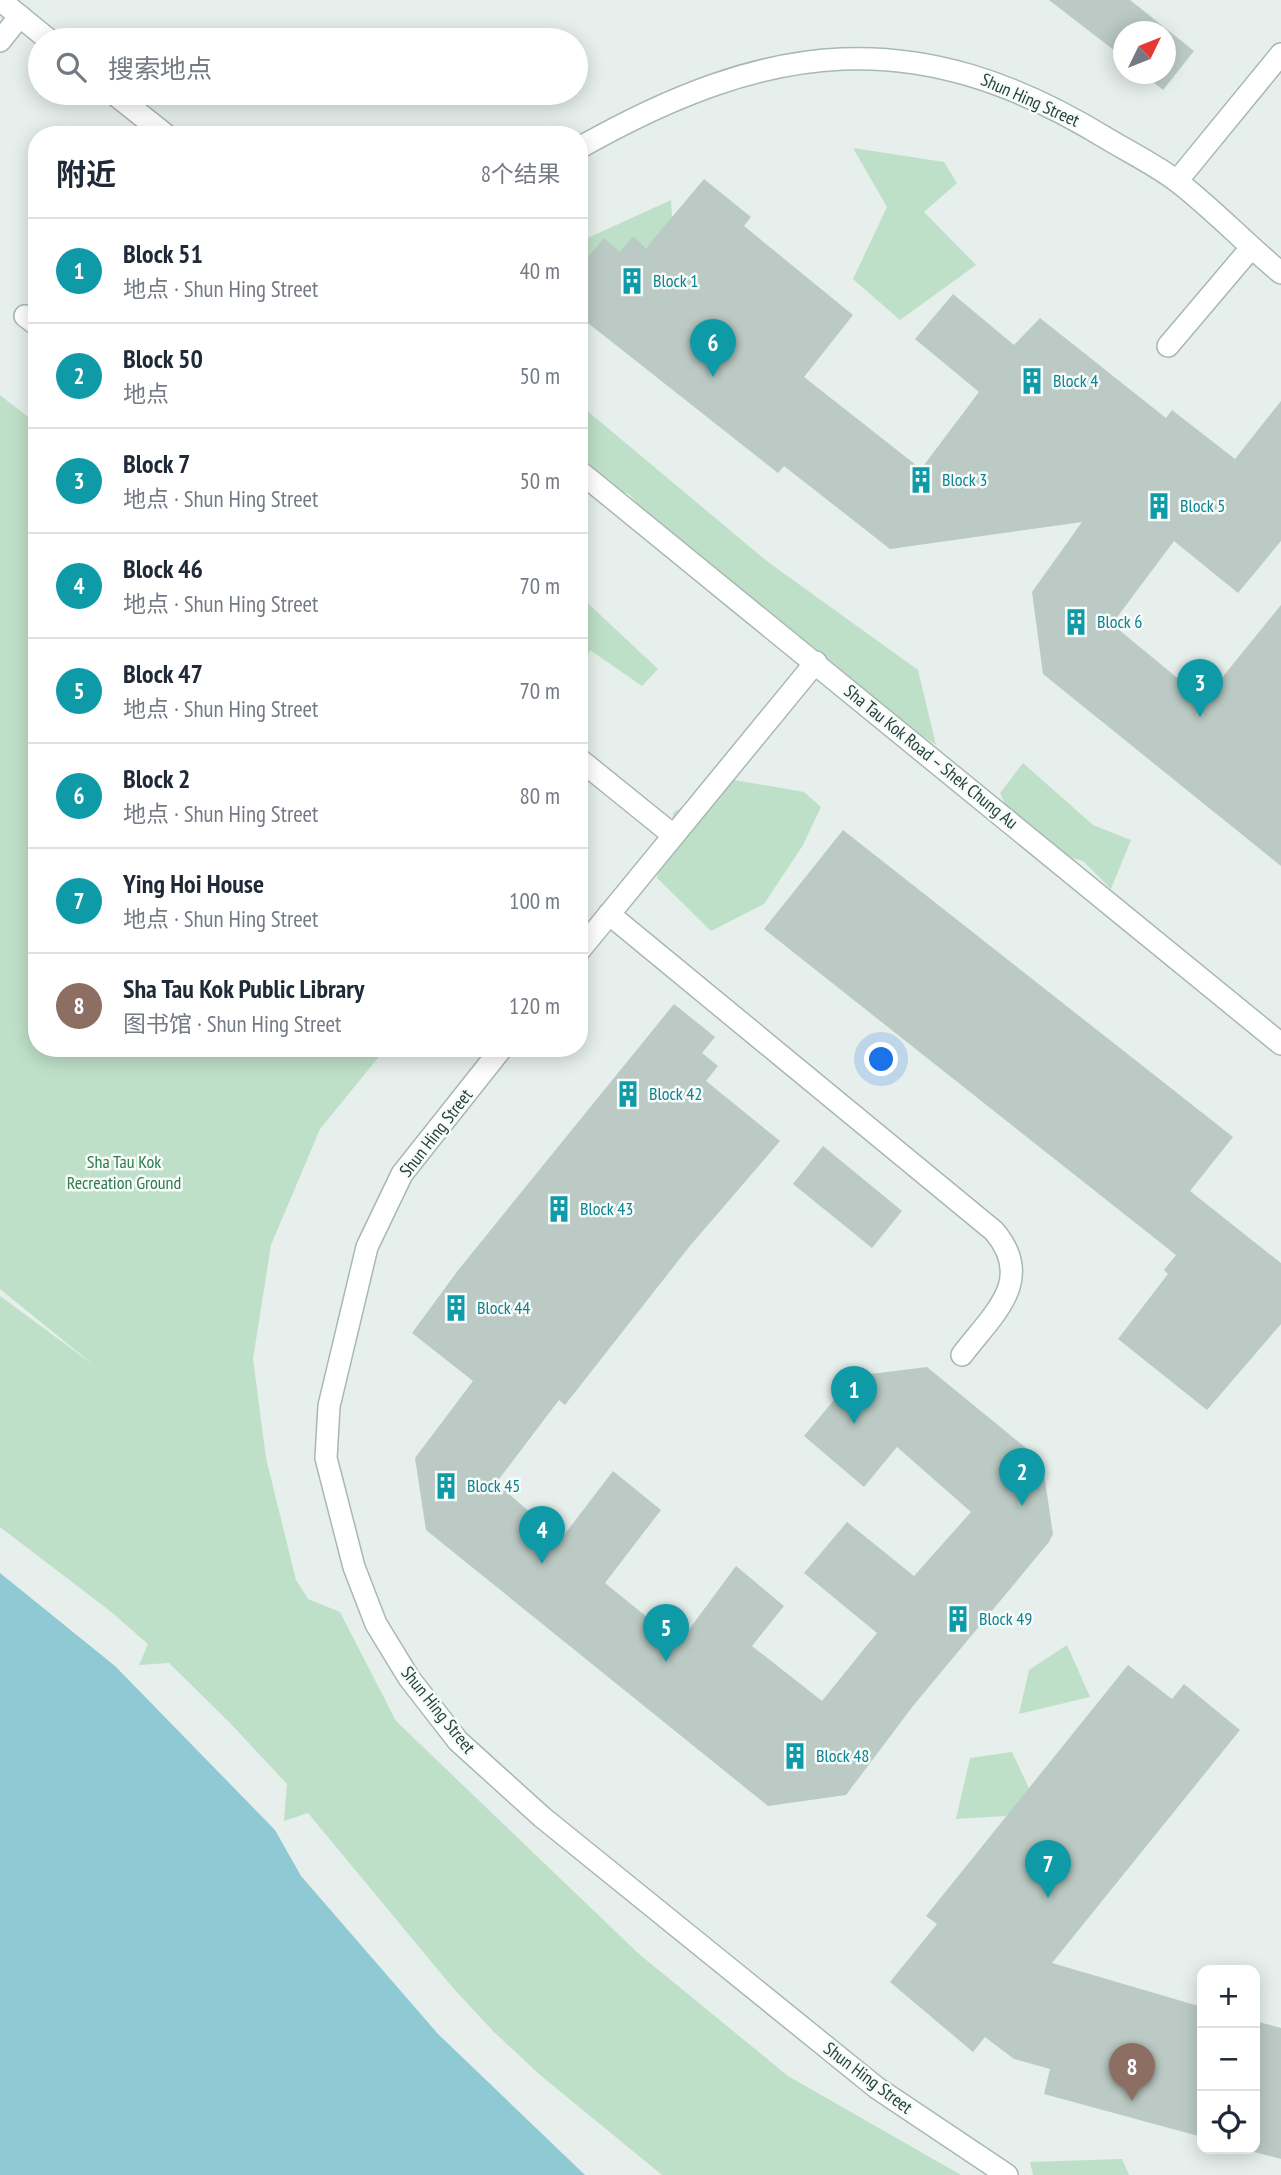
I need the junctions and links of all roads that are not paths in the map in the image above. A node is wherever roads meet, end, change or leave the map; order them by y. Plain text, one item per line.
1 (0, 0) edge
2 (20, 16) junction
3 (34, 28) edge
4 (0, 41) edge
5 (1281, 54) edge
6 (128, 105) edge
7 (155, 126) edge
8 (588, 143) edge
9 (1177, 181) junction
10 (1251, 248) junction
11 (1281, 273) edge
12 (1168, 346) dead end
13 (588, 478) edge
14 (816, 662) junction
15 (588, 766) edge
16 (673, 835) junction
17 (609, 914) junction
18 (588, 940) edge
19 (1281, 1044) edge
20 (495, 1057) edge
21 (962, 1355) dead end
22 (1007, 2175) edge

1 - 2 street
2 - 3 street
2 - 4 street
5 - 9 street
6 - 7 street
8 - 9 street, Shun Hing Street
9 - 10 street, Shun Hing Street
10 - 11 street, Shun Hing Street
10 - 12 street
13 - 14 street, Sha Tau Kok Road – Shek Chung Au
14 - 16 street
14 - 19 street, Sha Tau Kok Road – Shek Chung Au
15 - 16 street
16 - 17 street
17 - 18 street
17 - 21 street
20 - 22 street, Shun Hing Street

